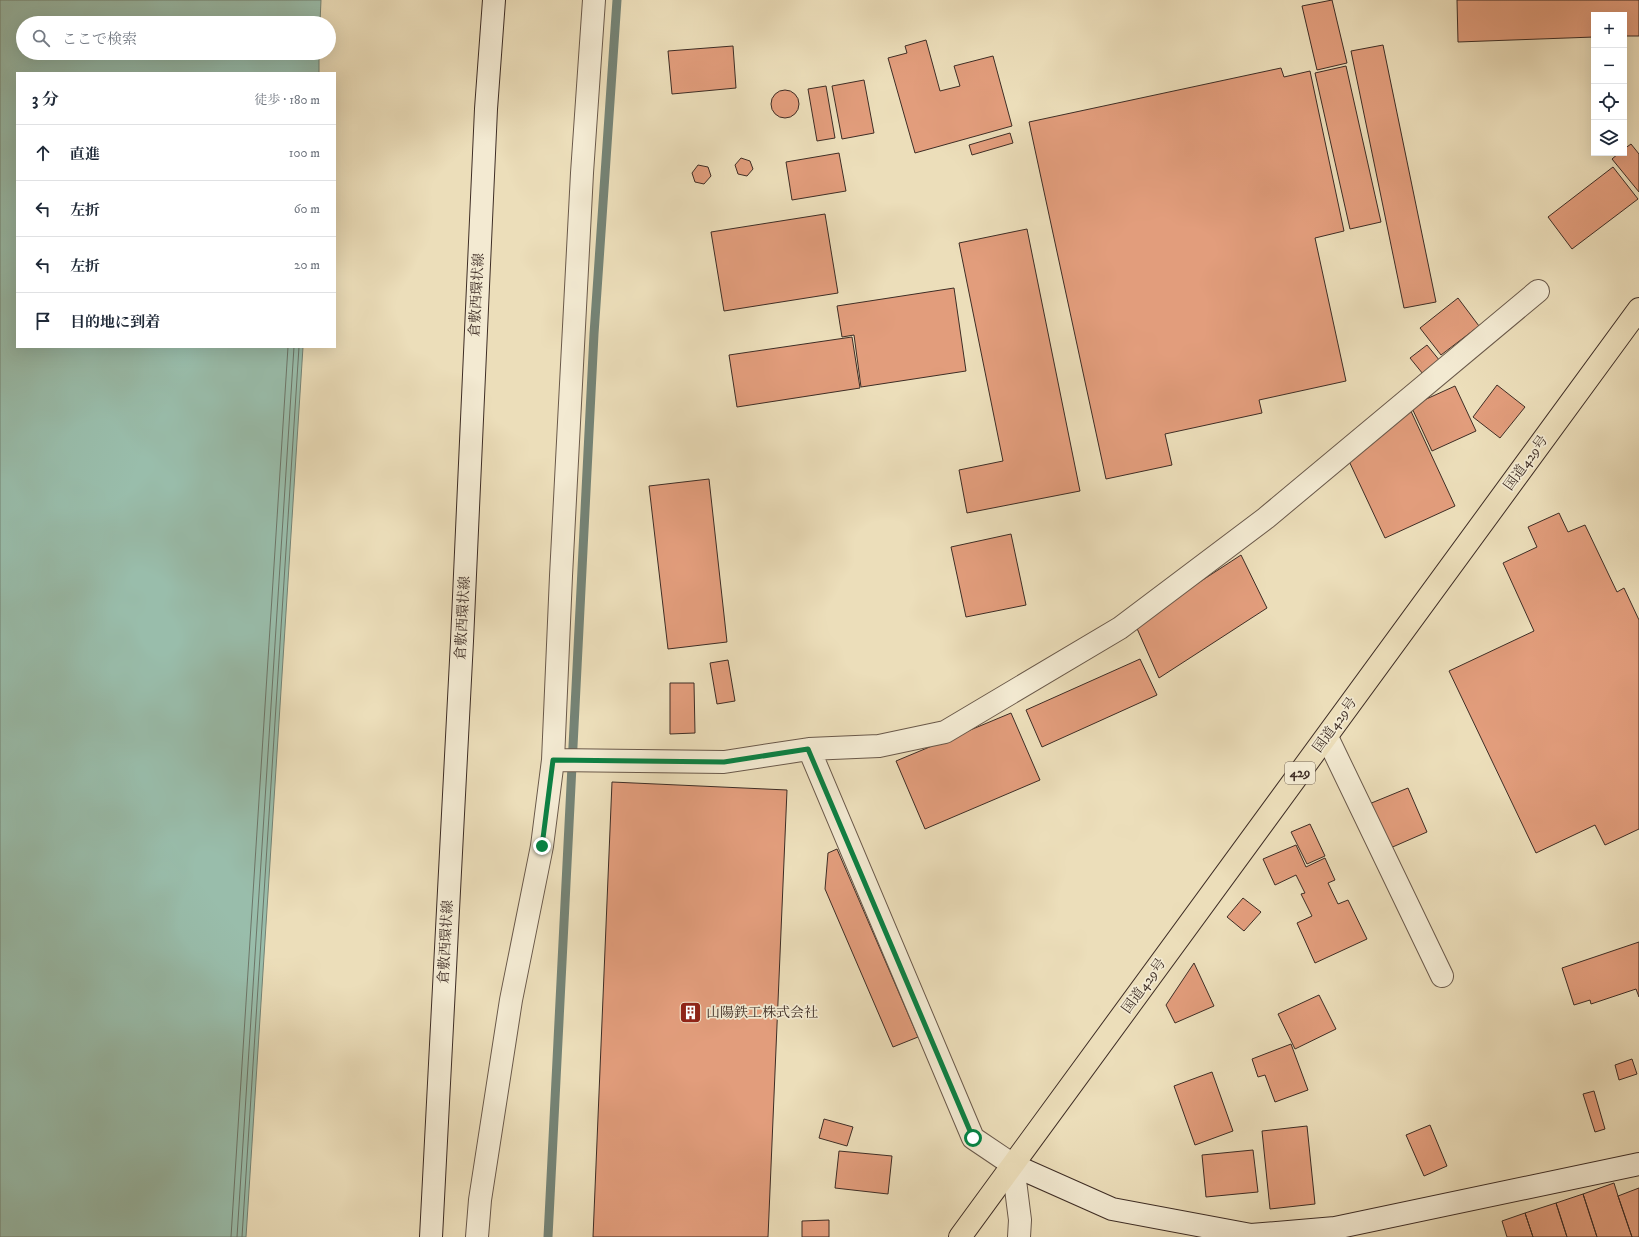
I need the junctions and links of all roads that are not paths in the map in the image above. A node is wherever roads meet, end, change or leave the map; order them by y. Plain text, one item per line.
1 (494, 0) edge
2 (594, 0) edge
3 (1538, 291) dead end
4 (1639, 309) edge
5 (1326, 737) junction
6 (808, 749) junction
7 (567, 761) junction
8 (1442, 976) dead end
9 (1639, 1164) edge
10 (1013, 1165) junction
11 (431, 1237) edge
12 (477, 1237) edge
13 (960, 1237) edge
14 (1019, 1237) edge

1 - 11 street, 倉敷西環状線
2 - 7 street
3 - 6 street
4 - 5 highway, 国道429号 / 429
5 - 8 street
5 - 10 highway, 国道429号 / 429
6 - 7 street
6 - 10 street
7 - 12 street
9 - 10 street
10 - 13 highway, 国道429号 / 429
10 - 14 street

